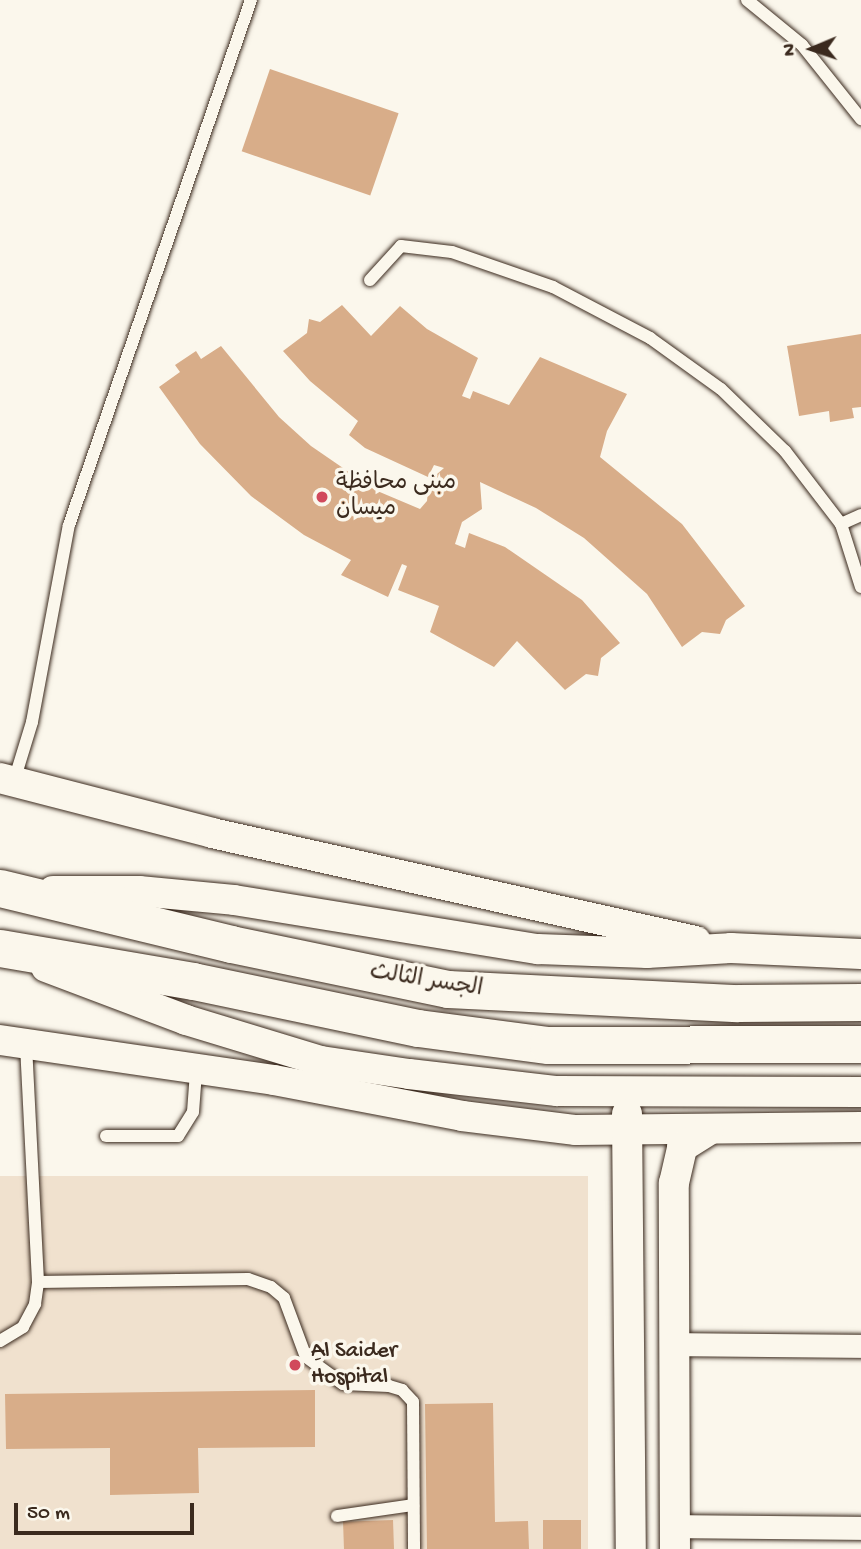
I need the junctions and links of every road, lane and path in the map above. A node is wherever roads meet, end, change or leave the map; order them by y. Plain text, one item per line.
1 (251, 0) edge
2 (747, 0) edge
3 (861, 120) edge
4 (370, 280) dead end
5 (861, 515) edge
6 (841, 524) junction
7 (861, 587) edge
8 (7, 780) edge
9 (0, 887) edge
10 (730, 948) junction
11 (0, 950) edge
12 (861, 954) edge
13 (861, 1002) edge
14 (13, 1043) edge
15 (861, 1044) edge
16 (196, 1072) junction
17 (585, 1092) junction
18 (816, 1092) junction
19 (861, 1092) edge
20 (820, 1127) junction
21 (861, 1127) edge
22 (708, 1131) junction
23 (630, 1132) junction
24 (106, 1136) dead end
25 (674, 1183) junction
26 (628, 1187) junction
27 (37, 1282) junction
28 (0, 1340) edge
29 (674, 1344) junction
30 (861, 1346) edge
31 (413, 1505) junction
32 (337, 1516) dead end
33 (861, 1528) edge
34 (675, 1538) edge
35 (414, 1549) edge
36 (631, 1549) edge

1 - 8 lane
2 - 3 lane
4 - 6 lane
5 - 6 lane
6 - 7 lane
8 - 10 street
9 - 10 street
9 - 13 main road, الجسر الثالث
10 - 12 street
11 - 15 main road, الجسر الثالث
11 - 17 street
14 - 16 street
14 - 27 lane
16 - 23 street
16 - 24 lane
17 - 18 street
17 - 23 street
18 - 19 street
18 - 20 street
20 - 21 street
20 - 22 street
22 - 23 street
22 - 25 street
23 - 26 street
25 - 26 street
25 - 29 street
26 - 36 street
27 - 28 lane
27 - 31 lane
29 - 30 street
29 - 34 street
31 - 32 lane
31 - 35 lane
33 - 34 street

